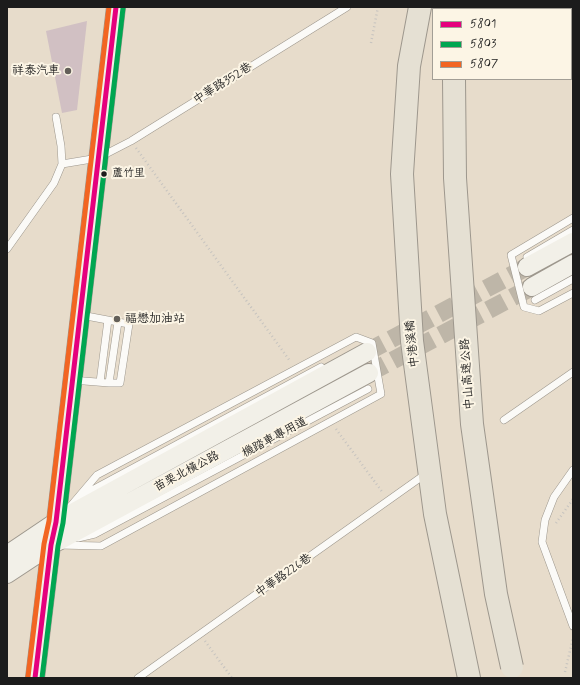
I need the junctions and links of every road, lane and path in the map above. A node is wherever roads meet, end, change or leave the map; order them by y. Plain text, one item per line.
1 (116, 7) edge
2 (347, 7) edge
3 (378, 7) edge
4 (420, 7) edge
5 (371, 43) dead end
6 (454, 80) edge
7 (56, 117) dead end
8 (131, 141) junction
9 (98, 158) junction
10 (62, 164) junction
11 (573, 218) edge
12 (573, 230) edge
13 (573, 242) edge
14 (7, 249) edge
15 (527, 262) joint
16 (573, 264) edge
17 (573, 279) edge
18 (573, 293) edge
19 (533, 294) joint
20 (80, 315) junction
21 (108, 320) junction
22 (118, 322) junction
23 (367, 352) tunnel mouth
24 (326, 364) dead end
25 (295, 368) junction
26 (573, 372) edge
27 (72, 380) junction
28 (369, 381) tunnel mouth
29 (100, 382) junction
30 (109, 382) junction
31 (504, 420) dead end
32 (330, 421) junction
33 (573, 470) edge
34 (428, 473) dead end
35 (389, 501) junction
36 (56, 522) junction
37 (51, 545) junction
38 (7, 554) edge
39 (7, 574) edge
40 (573, 626) edge
41 (200, 635) junction
42 (573, 638) edge
43 (513, 672) edge
44 (565, 672) dead end
45 (35, 678) edge
46 (138, 678) edge
47 (232, 678) edge
48 (469, 678) edge

1 - 9 main road
2 - 8 lane, 中華路352巷
3 - 5 path
4 - 48 highway, 中港溪橋
6 - 43 highway, 中山高速公路, bridge
7 - 10 lane
8 - 9 lane, 中華路352巷
8 - 25 path
9 - 10 lane, 中華路352巷
9 - 20 main road
10 - 14 lane
11 - 18 lane
12 - 15 lane
13 - 15 main road
16 - 19 main road
17 - 19 lane
20 - 21 lane
20 - 27 main road
21 - 22 lane
21 - 29 lane
22 - 30 lane
22 - 30 lane
23 - 36 main road, 苗栗北橫公路
24 - 36 lane
25 - 32 lane
25 - 36 lane
26 - 31 lane
27 - 29 lane
27 - 36 main road
28 - 37 main road, 苗栗北橫公路
29 - 30 lane
32 - 35 path
32 - 37 lane
33 - 40 lane
34 - 35 lane, 中華路226巷
35 - 41 lane, 中華路226巷
36 - 37 main road
36 - 38 main road, 苗栗北橫公路
37 - 39 main road, 苗栗北橫公路
37 - 45 main road
41 - 46 lane, 中華路226巷
41 - 47 path
42 - 44 path

